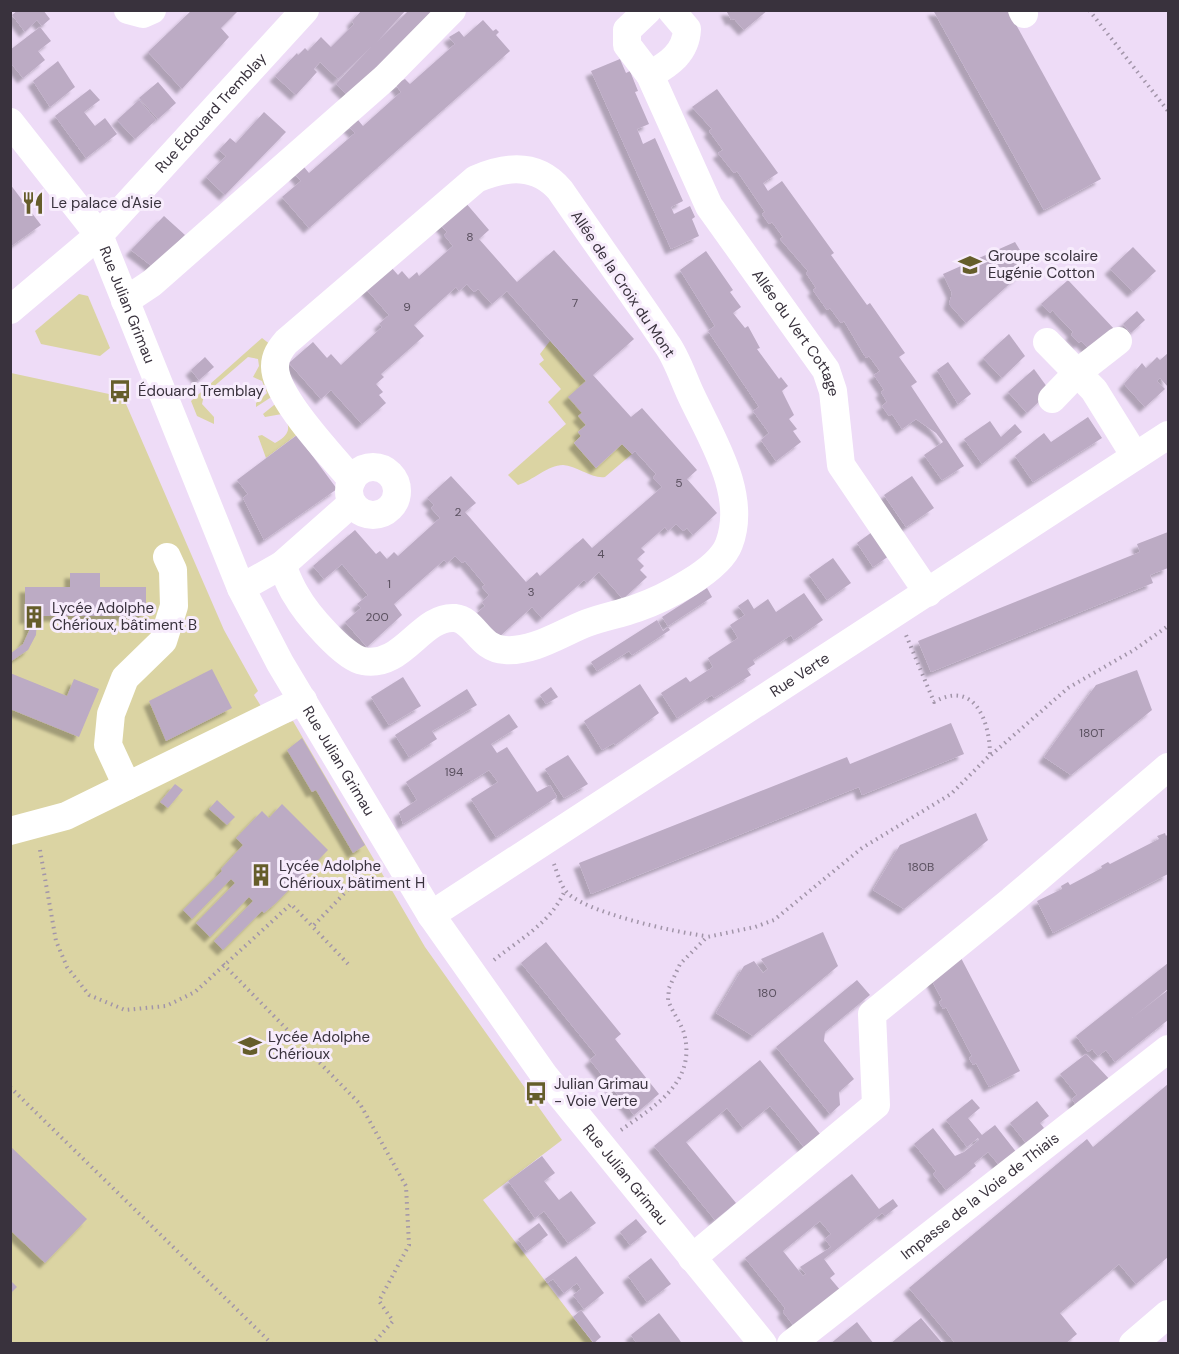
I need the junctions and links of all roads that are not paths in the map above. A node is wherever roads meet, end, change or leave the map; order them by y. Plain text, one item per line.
1 (128, 10) edge
2 (152, 10) edge
3 (305, 10) edge
4 (452, 10) edge
5 (648, 10) edge
6 (671, 10) edge
7 (650, 75) junction
8 (10, 122) edge
9 (99, 235) junction
10 (125, 301) junction
11 (10, 310) edge
12 (1118, 340) dead end
13 (1047, 342) dead end
14 (1077, 373) junction
15 (1052, 399) dead end
16 (1168, 435) edge
17 (1134, 456) junction
18 (167, 557) dead end
19 (282, 565) junction
20 (240, 588) junction
21 (928, 592) junction
22 (303, 700) junction
23 (1168, 767) edge
24 (127, 786) junction
25 (23, 828) edge
26 (431, 915) junction
27 (1168, 1049) edge
28 (692, 1258) junction
29 (1168, 1314) edge
30 (763, 1344) edge
31 (791, 1344) edge
32 (1132, 1344) edge

1 - 2 street
3 - 9 street, Rue Édouard Tremblay
4 - 10 street
5 - 7 street, Allée du Vert Cottage
6 - 7 street
7 - 21 street, Allée du Vert Cottage
8 - 9 street, Rue Julian Grimau
9 - 10 street, Rue Julian Grimau
9 - 11 street, Rue Édouard Tremblay
10 - 20 street, Rue Julian Grimau
12 - 14 street
13 - 14 street
14 - 15 street
14 - 17 street
16 - 17 street, Rue Verte
17 - 21 street, Rue Verte
18 - 24 street
19 - 19 street, Allée de la Croix du Mont
19 - 20 street, Allée de la Croix du Mont
20 - 22 street, Rue Julian Grimau
21 - 26 street, Rue Verte
22 - 24 street
22 - 26 street, Rue Julian Grimau
23 - 28 street
24 - 25 street
26 - 28 street, Rue Julian Grimau
27 - 31 street, Impasse de la Voie de Thiais
28 - 30 street, Rue Julian Grimau
29 - 32 street

